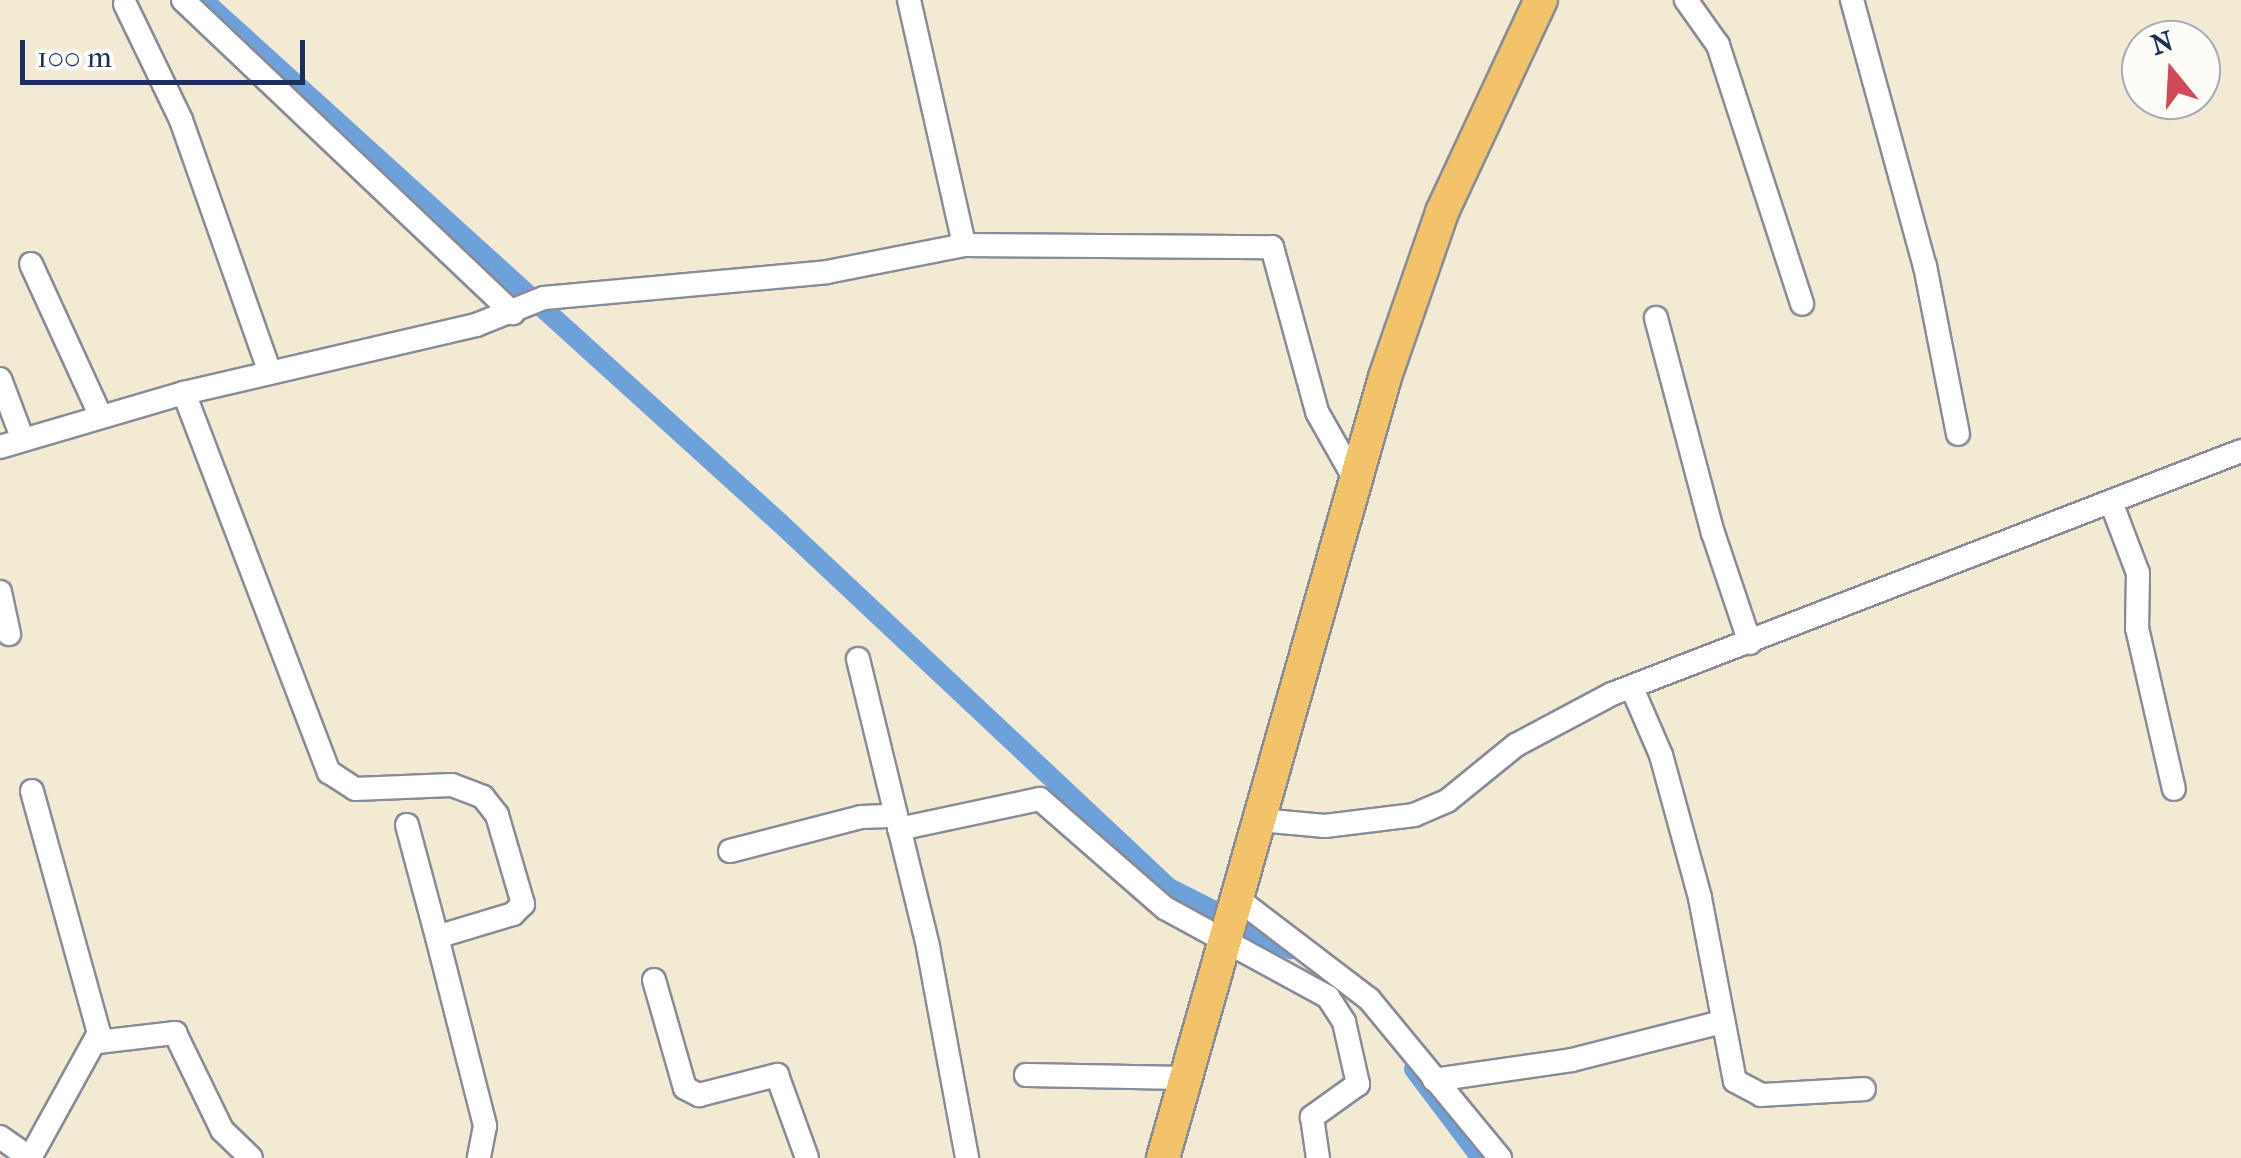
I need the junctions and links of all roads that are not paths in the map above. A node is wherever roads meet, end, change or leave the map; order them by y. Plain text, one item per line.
1 (182, 0) edge
2 (909, 0) edge
3 (1540, 0) edge
4 (1686, 0) edge
5 (1852, 0) edge
6 (125, 4) dead end
7 (964, 245) junction
8 (31, 264) dead end
9 (1802, 304) dead end
10 (526, 307) junction
11 (1656, 318) dead end
12 (270, 373) junction
13 (0, 380) edge
14 (184, 393) junction
15 (101, 417) junction
16 (1958, 434) dead end
17 (11, 443) edge
18 (2241, 452) edge
19 (1356, 481) junction
20 (2110, 502) junction
21 (0, 592) edge
22 (10, 634) dead end
23 (1750, 644) junction
24 (858, 659) dead end
25 (1632, 688) junction
26 (2174, 789) dead end
27 (32, 790) dead end
28 (1260, 820) junction
29 (897, 823) junction
30 (407, 825) dead end
31 (730, 851) dead end
32 (1232, 924) junction
33 (438, 937) junction
34 (654, 980) dead end
35 (1722, 1022) junction
36 (98, 1042) junction
37 (1026, 1075) dead end
38 (1186, 1078) junction
39 (1434, 1080) junction
40 (1864, 1089) dead end
41 (0, 1137) edge
42 (30, 1158) edge
43 (251, 1158) edge
44 (479, 1158) edge
45 (807, 1158) edge
46 (967, 1158) edge
47 (1163, 1158) edge
48 (1318, 1158) edge
49 (1500, 1158) edge

1 - 10 street
2 - 7 street
3 - 19 highway
4 - 9 street
5 - 16 street
6 - 12 street
7 - 10 street
7 - 19 street
8 - 15 street
10 - 12 street
11 - 23 street
12 - 14 street
13 - 17 street
14 - 15 street
14 - 33 street
15 - 17 street
18 - 20 street
19 - 28 highway
20 - 23 street
20 - 26 street
21 - 22 street
23 - 25 street
24 - 29 street
25 - 28 street
25 - 35 street
27 - 36 street
28 - 32 highway
29 - 31 street
29 - 32 street
29 - 46 street
30 - 33 street
32 - 38 highway
32 - 39 street
32 - 48 street
33 - 44 street
34 - 45 street
35 - 39 street
35 - 40 street
36 - 42 street
36 - 43 street
37 - 38 street
38 - 47 highway
39 - 49 street
41 - 42 street

